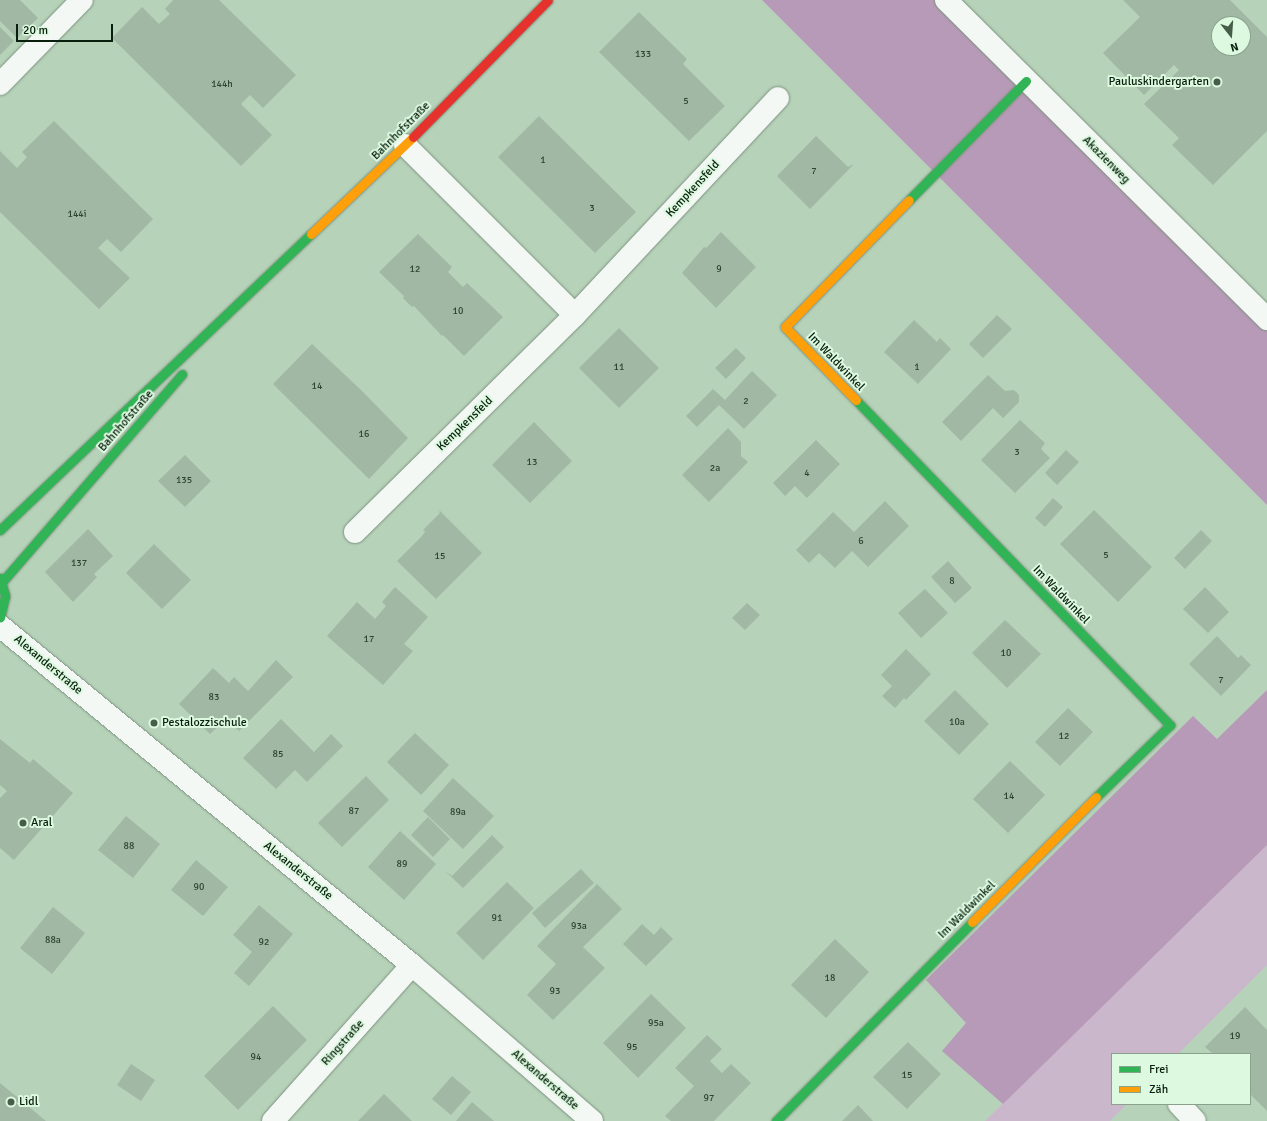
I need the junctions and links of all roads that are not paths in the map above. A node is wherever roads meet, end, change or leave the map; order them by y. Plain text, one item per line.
1 (82, 0) edge
2 (548, 0) edge
3 (946, 0) edge
4 (1026, 81) junction
5 (0, 84) edge
6 (778, 98) dead end
7 (405, 145) junction
8 (269, 275) junction
9 (576, 315) junction
10 (1267, 319) edge
11 (206, 347) dead end
12 (190, 365) dead end
13 (0, 530) edge
14 (355, 532) dead end
15 (1, 580) edge
16 (0, 617) edge
17 (0, 626) edge
18 (412, 965) junction
19 (1180, 1105) edge
20 (273, 1121) edge
21 (592, 1121) edge
22 (776, 1121) edge
23 (1195, 1121) edge

1 - 5 street
2 - 7 street, Bahnhofstraße
3 - 4 street, Akazienweg
4 - 10 street, Akazienweg
4 - 22 street, Im Waldwinkel
6 - 9 street, Kempkensfeld
7 - 8 street, Bahnhofstraße
7 - 9 street
8 - 11 street, Bahnhofstraße
8 - 13 street, Bahnhofstraße
9 - 14 street, Kempkensfeld
12 - 15 street, Bahnhofstraße
15 - 16 street
17 - 18 street, Alexanderstraße
18 - 20 street, Ringstraße
18 - 21 street, Alexanderstraße
19 - 23 street

